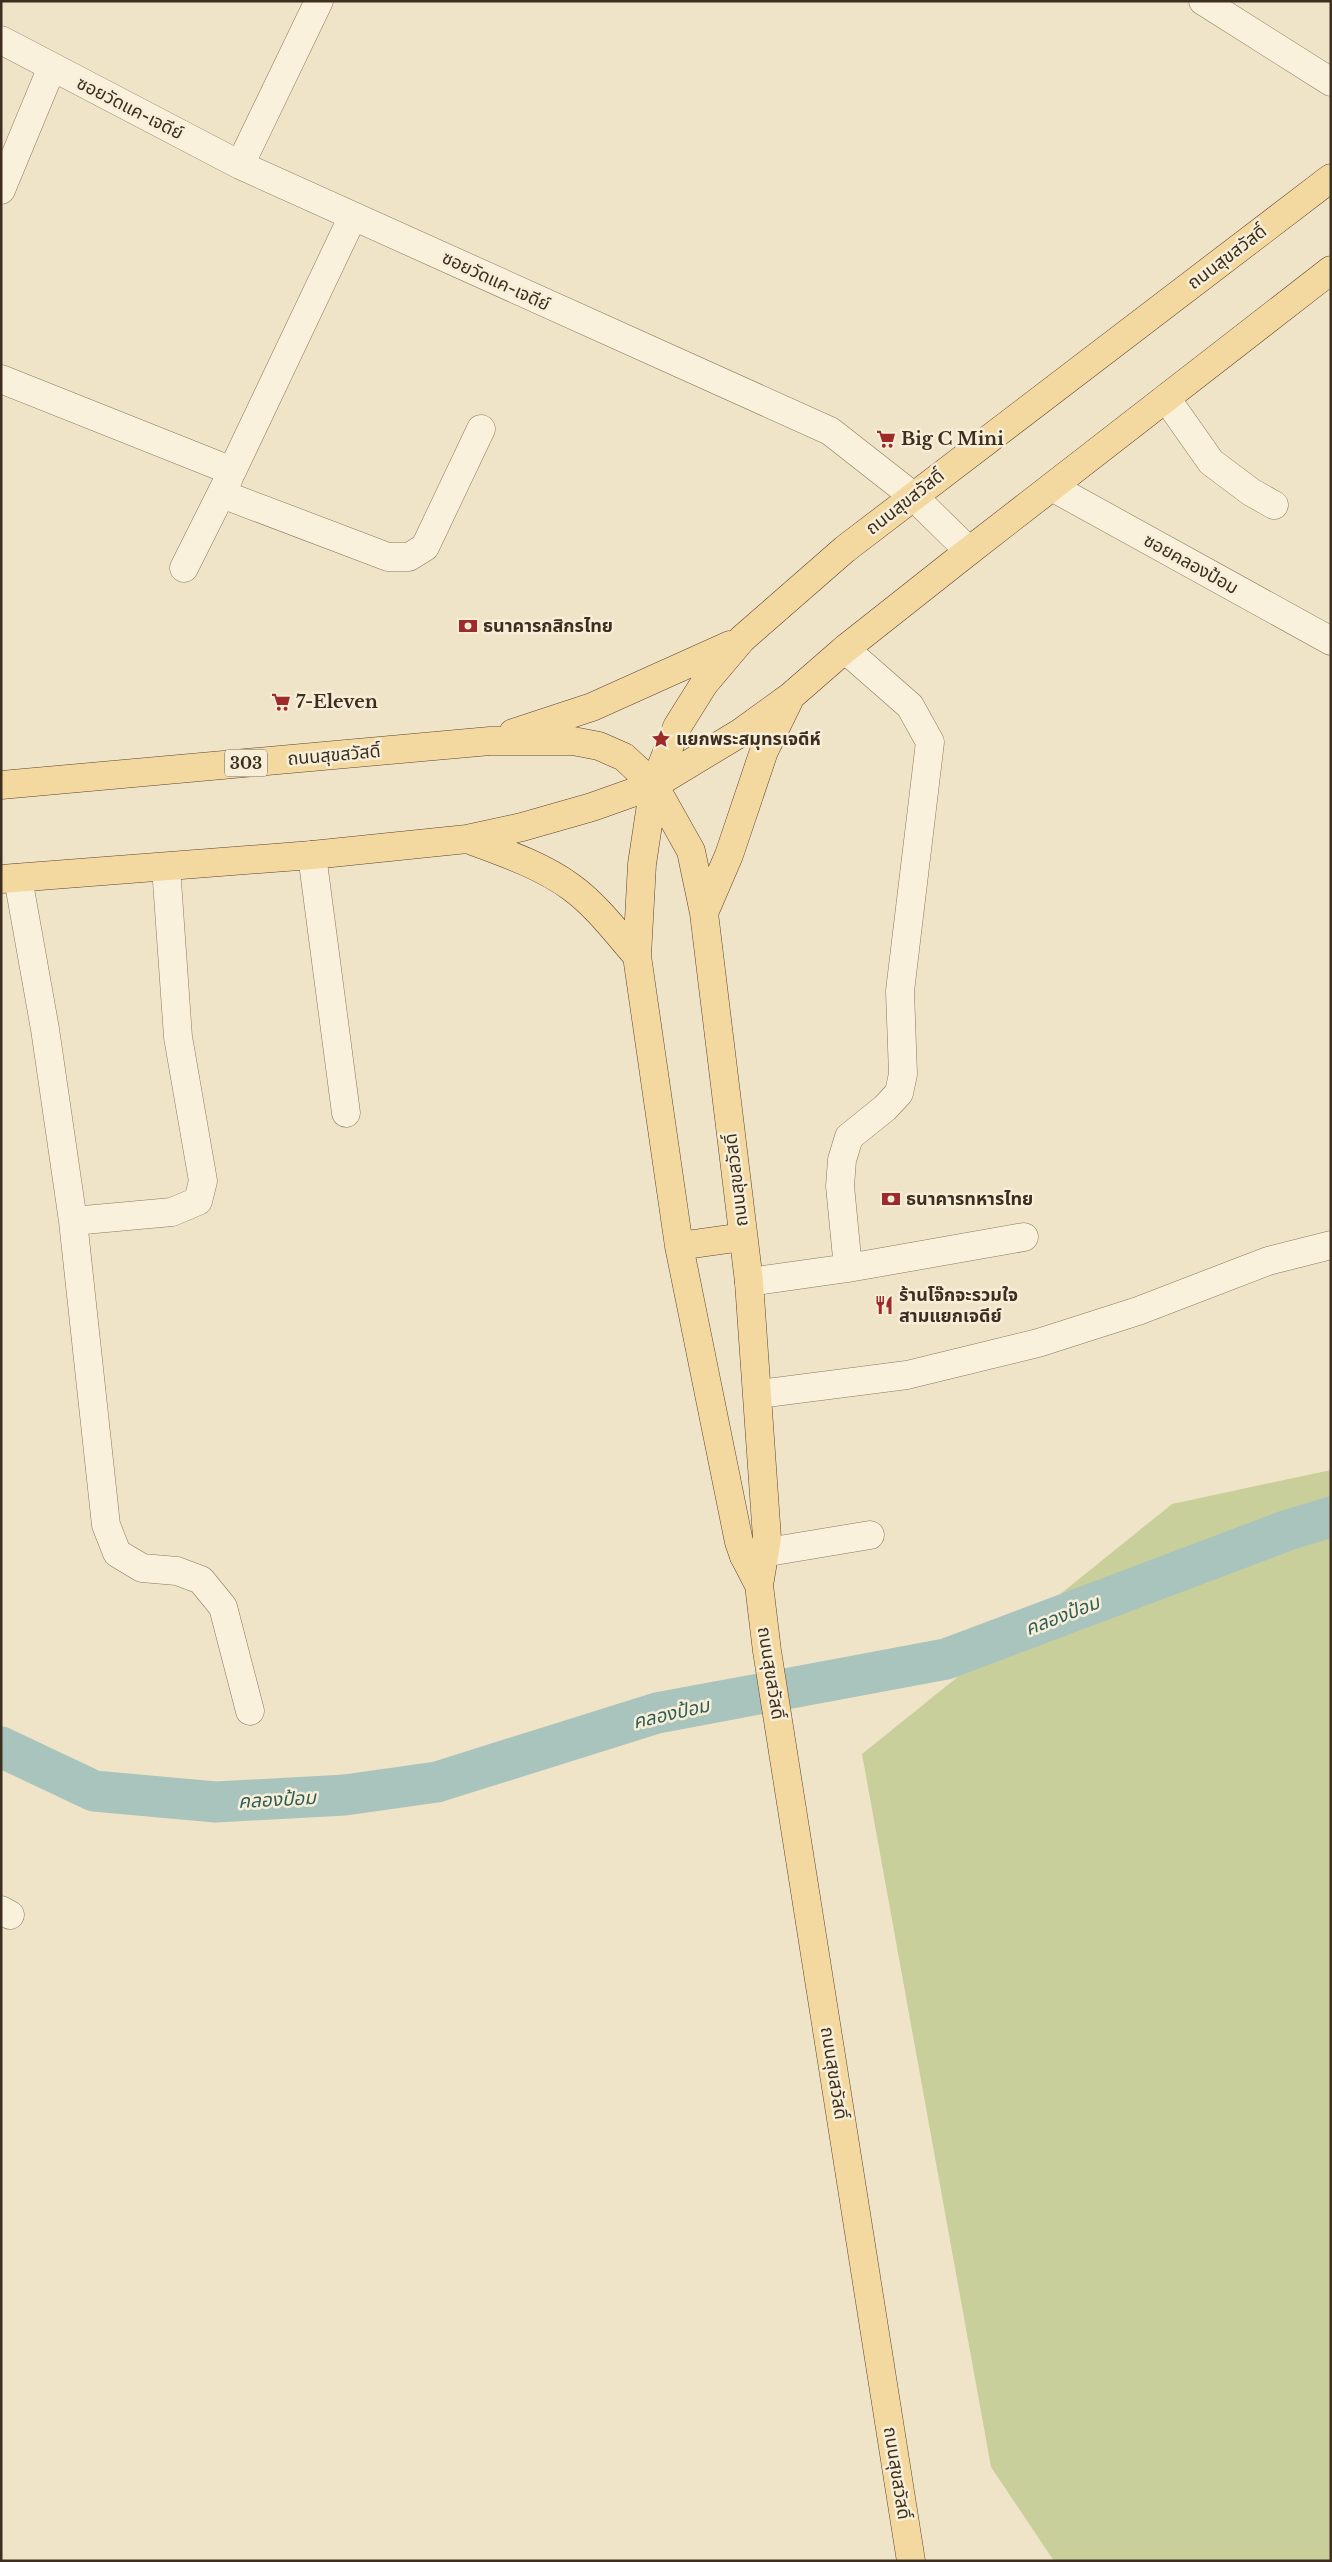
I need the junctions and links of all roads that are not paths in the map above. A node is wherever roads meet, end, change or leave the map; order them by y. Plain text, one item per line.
1 (319, 1) edge
2 (1203, 1) edge
3 (1, 40) edge
4 (52, 67) junction
5 (1331, 82) edge
6 (240, 165) junction
7 (1331, 178) edge
8 (1, 190) edge
9 (353, 216) junction
10 (1331, 270) edge
11 (1, 379) edge
12 (1166, 398) junction
13 (481, 429) dead end
14 (227, 483) junction
15 (1052, 488) junction
16 (912, 496) junction
17 (1274, 505) dead end
18 (969, 551) junction
19 (184, 568) dead end
20 (742, 639) junction
21 (1331, 642) edge
22 (845, 649) junction
23 (791, 696) junction
24 (490, 741) junction
25 (1, 785) edge
26 (654, 785) junction
27 (467, 839) junction
28 (312, 854) junction
29 (166, 867) junction
30 (10, 879) edge
31 (704, 913) junction
32 (637, 956) junction
33 (346, 1113) dead end
34 (73, 1221) junction
35 (743, 1237) junction
36 (1024, 1237) dead end
37 (1331, 1245) edge
38 (679, 1246) junction
39 (848, 1268) junction
40 (749, 1282) junction
41 (759, 1394) junction
42 (870, 1534) dead end
43 (754, 1547) junction
44 (250, 1710) dead end
45 (911, 2561) edge

1 - 6 street
2 - 5 street
3 - 4 street, ซอยวัดแค-เจดีย์
4 - 6 street, ซอยวัดแค-เจดีย์
4 - 8 street
6 - 9 street, ซอยวัดแค-เจดีย์
7 - 16 main road, ถนนสุขสวัสดิ์
9 - 14 street
9 - 16 street, ซอยวัดแค-เจดีย์
10 - 12 main road
11 - 14 street
12 - 15 main road
12 - 17 street
13 - 14 street
14 - 19 street
15 - 18 main road
15 - 21 street, ซอยคลองป้อม
16 - 18 street, ซอยวัดแค-เจดีย์
16 - 20 main road, ถนนสุขสวัสดิ์
18 - 22 main road
20 - 24 main road
20 - 26 main road, ถนนสุขสวัสดิ์
22 - 23 main road
22 - 39 street
23 - 26 main road
23 - 31 main road
24 - 25 main road, ถนนสุขสวัสดิ์ / 303
24 - 26 main road, ถนนสุขสวัสดิ์ / 303
26 - 27 main road
26 - 31 main road, ถนนสุขสวัสดิ์ / 303
26 - 32 main road, ถนนสุขสวัสดิ์
27 - 28 main road
27 - 32 main road
28 - 29 main road
28 - 33 street
29 - 30 main road
29 - 34 street
30 - 34 street
31 - 35 main road, ถนนสุขสวัสดิ์ / 303
32 - 38 main road, ถนนสุขสวัสดิ์
34 - 44 street
35 - 38 main road
35 - 40 main road, ถนนสุขสวัสดิ์ / 303
36 - 39 street
37 - 41 street
38 - 43 main road, ถนนสุขสวัสดิ์
39 - 40 street
40 - 41 main road, ถนนสุขสวัสดิ์ / 303
41 - 43 main road, ถนนสุขสวัสดิ์ / 303
42 - 43 street
43 - 45 main road, ถนนสุขสวัสดิ์

